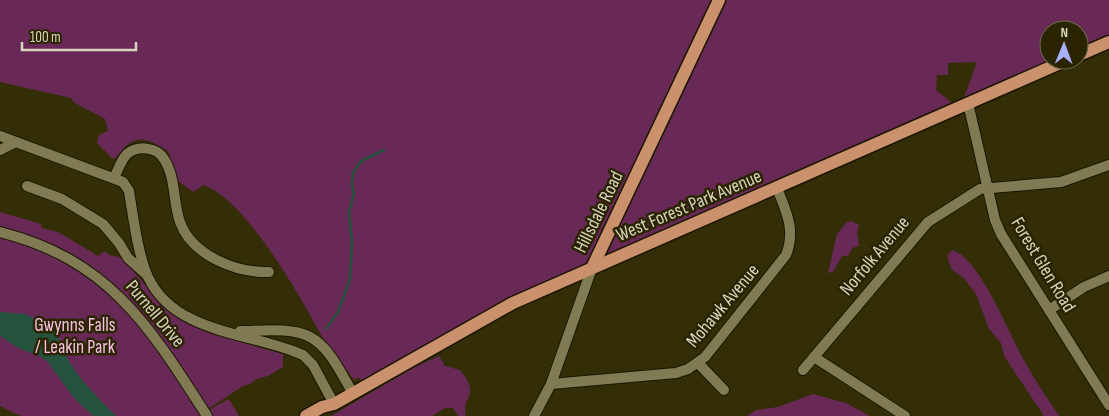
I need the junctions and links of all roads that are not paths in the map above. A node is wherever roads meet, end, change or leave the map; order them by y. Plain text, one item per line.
1 (719, 0) edge
2 (1109, 42) edge
3 (1089, 51) edge
4 (1044, 70) edge
5 (968, 103) junction
6 (0, 136) edge
7 (16, 142) junction
8 (0, 150) edge
9 (1109, 165) edge
10 (114, 178) junction
11 (27, 186) dead end
12 (776, 188) junction
13 (988, 188) junction
14 (0, 232) edge
15 (592, 268) junction
16 (269, 272) dead end
17 (147, 276) junction
18 (1109, 276) edge
19 (1049, 310) junction
20 (229, 332) junction
21 (814, 357) junction
22 (698, 363) junction
23 (803, 370) dead end
24 (551, 384) junction
25 (724, 390) dead end
26 (353, 393) junction
27 (334, 404) junction
28 (1109, 405) edge
29 (207, 416) edge
30 (306, 416) edge
31 (320, 416) edge
32 (534, 416) edge
33 (905, 416) edge

1 - 15 main road, Hillsdale Road
2 - 3 main road
4 - 5 main road, West Forest Park Avenue
5 - 12 main road, West Forest Park Avenue
5 - 13 street, Forest Glen Road
6 - 7 street
7 - 8 street
7 - 10 street
9 - 13 street, Norfolk Avenue
10 - 16 street
10 - 17 street
11 - 17 street
12 - 15 main road, West Forest Park Avenue
12 - 22 street, Mohawk Avenue
13 - 19 street, Forest Glen Road
13 - 21 street, Norfolk Avenue
14 - 29 street, Purnell Drive
15 - 24 street, Hillsdale Road
15 - 26 main road, West Forest Park Avenue
17 - 20 street
18 - 19 street
19 - 28 street, Forest Glen Road
20 - 26 street
20 - 27 street
21 - 23 street, Norfolk Avenue
21 - 33 street
22 - 24 street, Mohawk Avenue
22 - 25 street
24 - 32 street, Hillsdale Road
26 - 27 main road, West Forest Park Avenue
27 - 30 main road, West Forest Park Avenue
27 - 31 main road, West Forest Park Avenue

